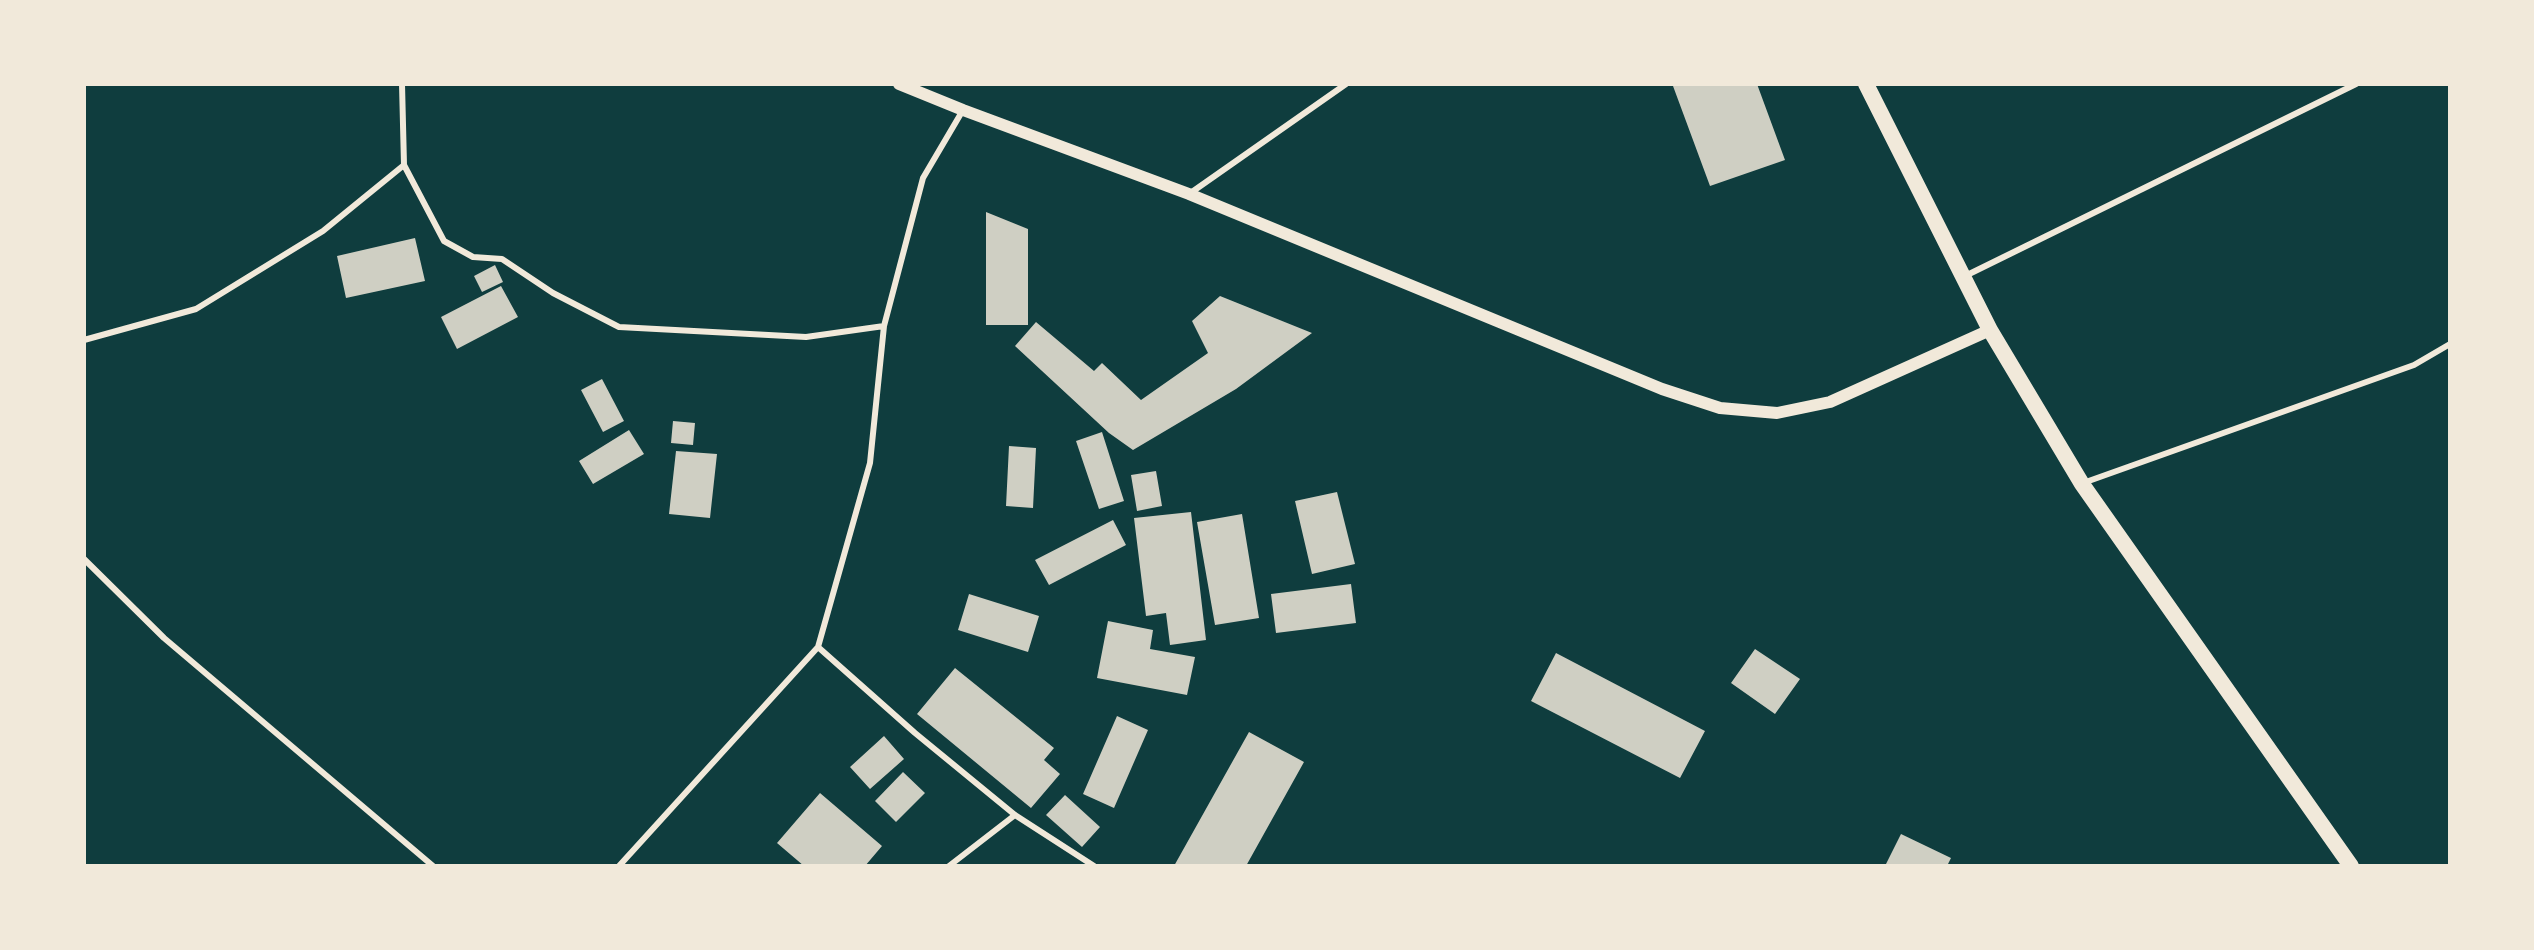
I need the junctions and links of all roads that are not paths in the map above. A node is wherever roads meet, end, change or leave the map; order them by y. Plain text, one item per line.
1 (402, 84) edge
2 (899, 84) edge
3 (1346, 84) edge
4 (1866, 84) edge
5 (2356, 84) edge
6 (963, 110) junction
7 (404, 165) junction
8 (1189, 194) junction
9 (1962, 277) junction
10 (884, 327) junction
11 (1990, 330) junction
12 (84, 340) edge
13 (2450, 344) edge
14 (2082, 484) junction
15 (84, 559) edge
16 (818, 647) junction
17 (1015, 814) junction
18 (433, 866) edge
19 (619, 866) edge
20 (949, 866) edge
21 (1094, 866) edge
22 (2351, 866) edge

1 - 7 street
2 - 6 main road
3 - 8 street
4 - 9 highway
5 - 9 street
6 - 8 main road
6 - 10 street
7 - 10 street
7 - 12 street
8 - 11 main road
9 - 11 highway
10 - 16 street
11 - 14 highway
13 - 14 street
14 - 22 highway
15 - 18 street
16 - 17 street
16 - 19 street
17 - 20 street
17 - 21 street

